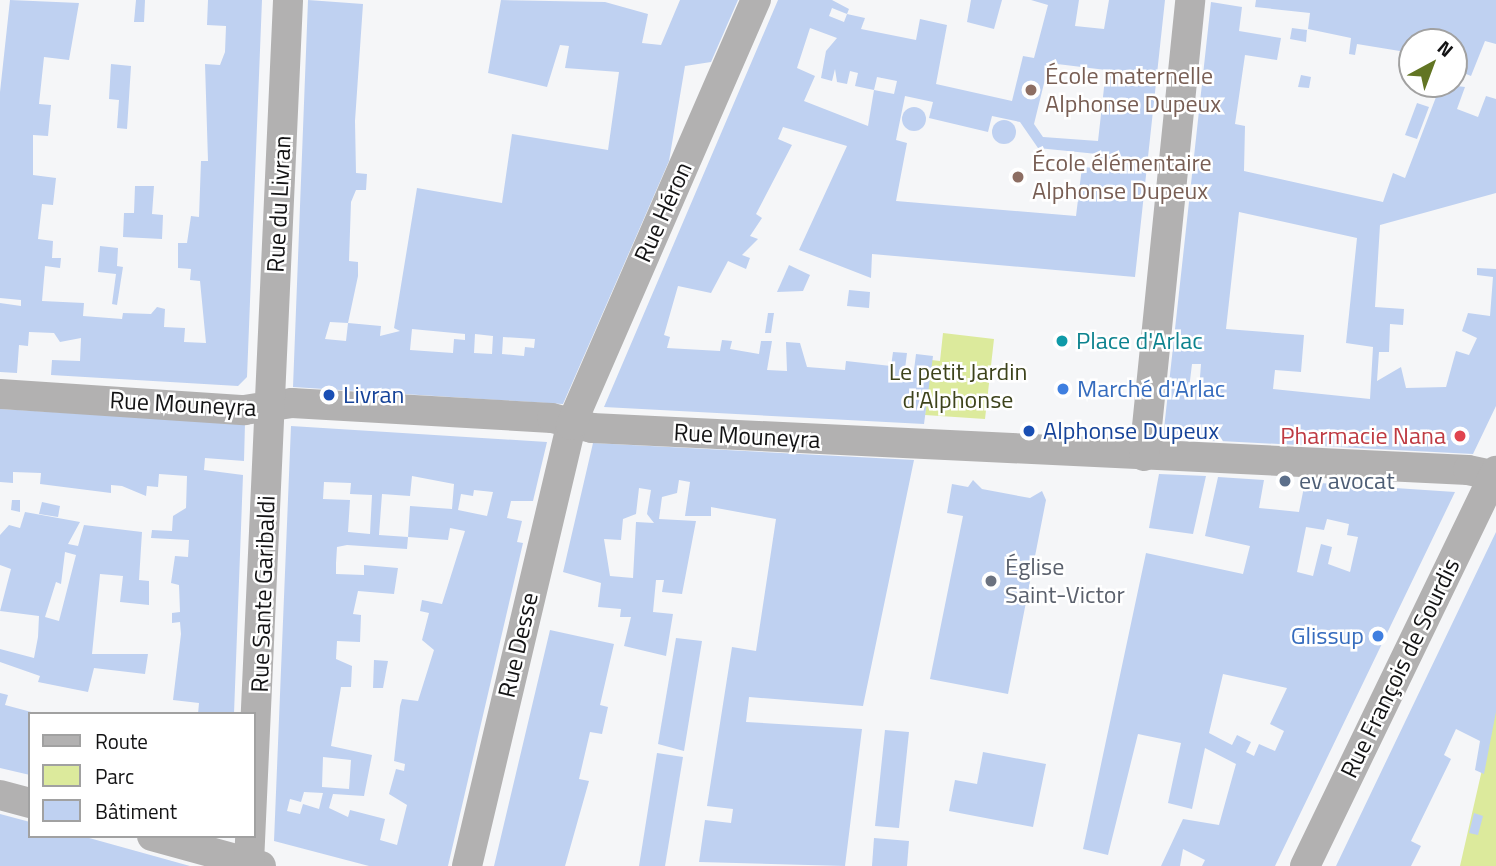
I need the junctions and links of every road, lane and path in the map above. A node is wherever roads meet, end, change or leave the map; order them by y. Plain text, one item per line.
1 (288, 0) edge
2 (755, 0) edge
3 (1190, 0) edge
4 (0, 394) edge
5 (270, 408) junction
6 (571, 425) junction
7 (1144, 456) junction
8 (1495, 474) edge
9 (0, 795) edge
10 (28, 802) edge
11 (256, 834) edge
12 (159, 838) edge
13 (256, 838) edge
14 (255, 864) edge
15 (467, 866) edge
16 (1305, 866) edge

1 - 5 street, Rue du Livran
2 - 6 street, Rue Héron
3 - 7 street
4 - 5 street, Rue Mouneyra
5 - 6 street, Rue Mouneyra
5 - 11 street, Rue Sante Garibaldi
6 - 7 street, Rue Mouneyra
6 - 15 street, Rue Desse
7 - 8 street, Rue Mouneyra
8 - 16 street, Rue François de Sourdis
9 - 10 street
12 - 14 street
13 - 14 street, Rue Sante Garibaldi

